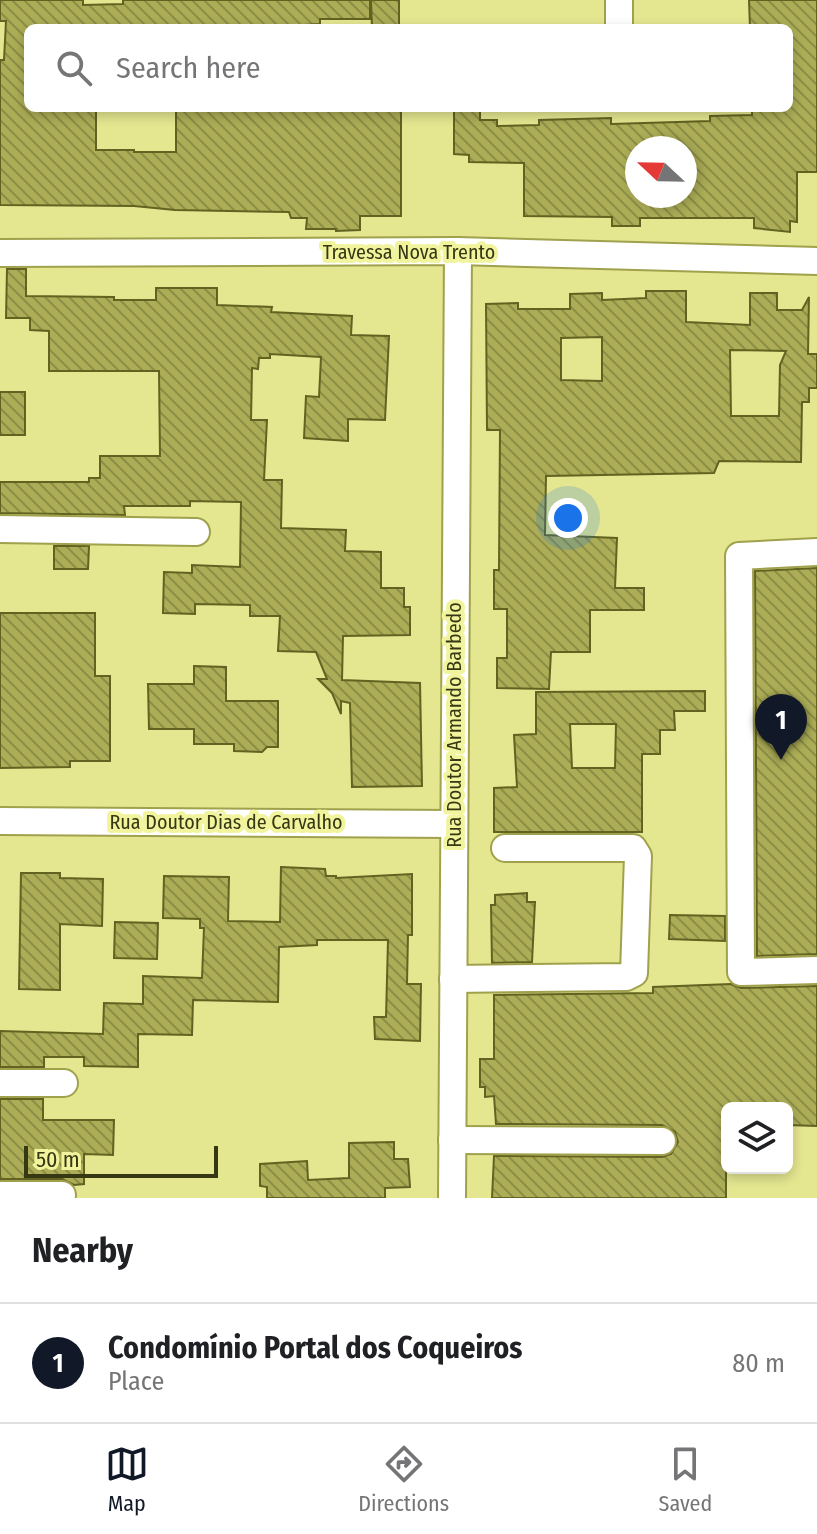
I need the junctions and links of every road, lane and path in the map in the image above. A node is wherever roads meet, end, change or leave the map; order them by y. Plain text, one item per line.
1 (619, 0) edge
2 (619, 24) edge
3 (458, 251) junction
4 (0, 253) edge
5 (817, 261) edge
6 (0, 529) edge
7 (196, 532) dead end
8 (817, 552) edge
9 (0, 821) edge
10 (453, 824) junction
11 (505, 848) dead end
12 (817, 970) edge
13 (453, 979) junction
14 (0, 1083) edge
15 (64, 1083) dead end
16 (452, 1140) junction
17 (662, 1141) dead end
18 (0, 1195) edge
19 (62, 1195) dead end
20 (452, 1198) edge

1 - 2 street
3 - 4 street, Travessa Nova Trento
3 - 5 street, Travessa Nova Trento
3 - 10 street, Rua Doutor Armando Barbedo
6 - 7 street
8 - 12 street
9 - 10 street, Rua Doutor Dias de Carvalho
10 - 13 street, Rua Doutor Armando Barbedo
11 - 13 street
13 - 16 street, Rua Doutor Armando Barbedo
14 - 15 street
16 - 17 street
16 - 20 street, Rua Doutor Armando Barbedo
18 - 19 street

